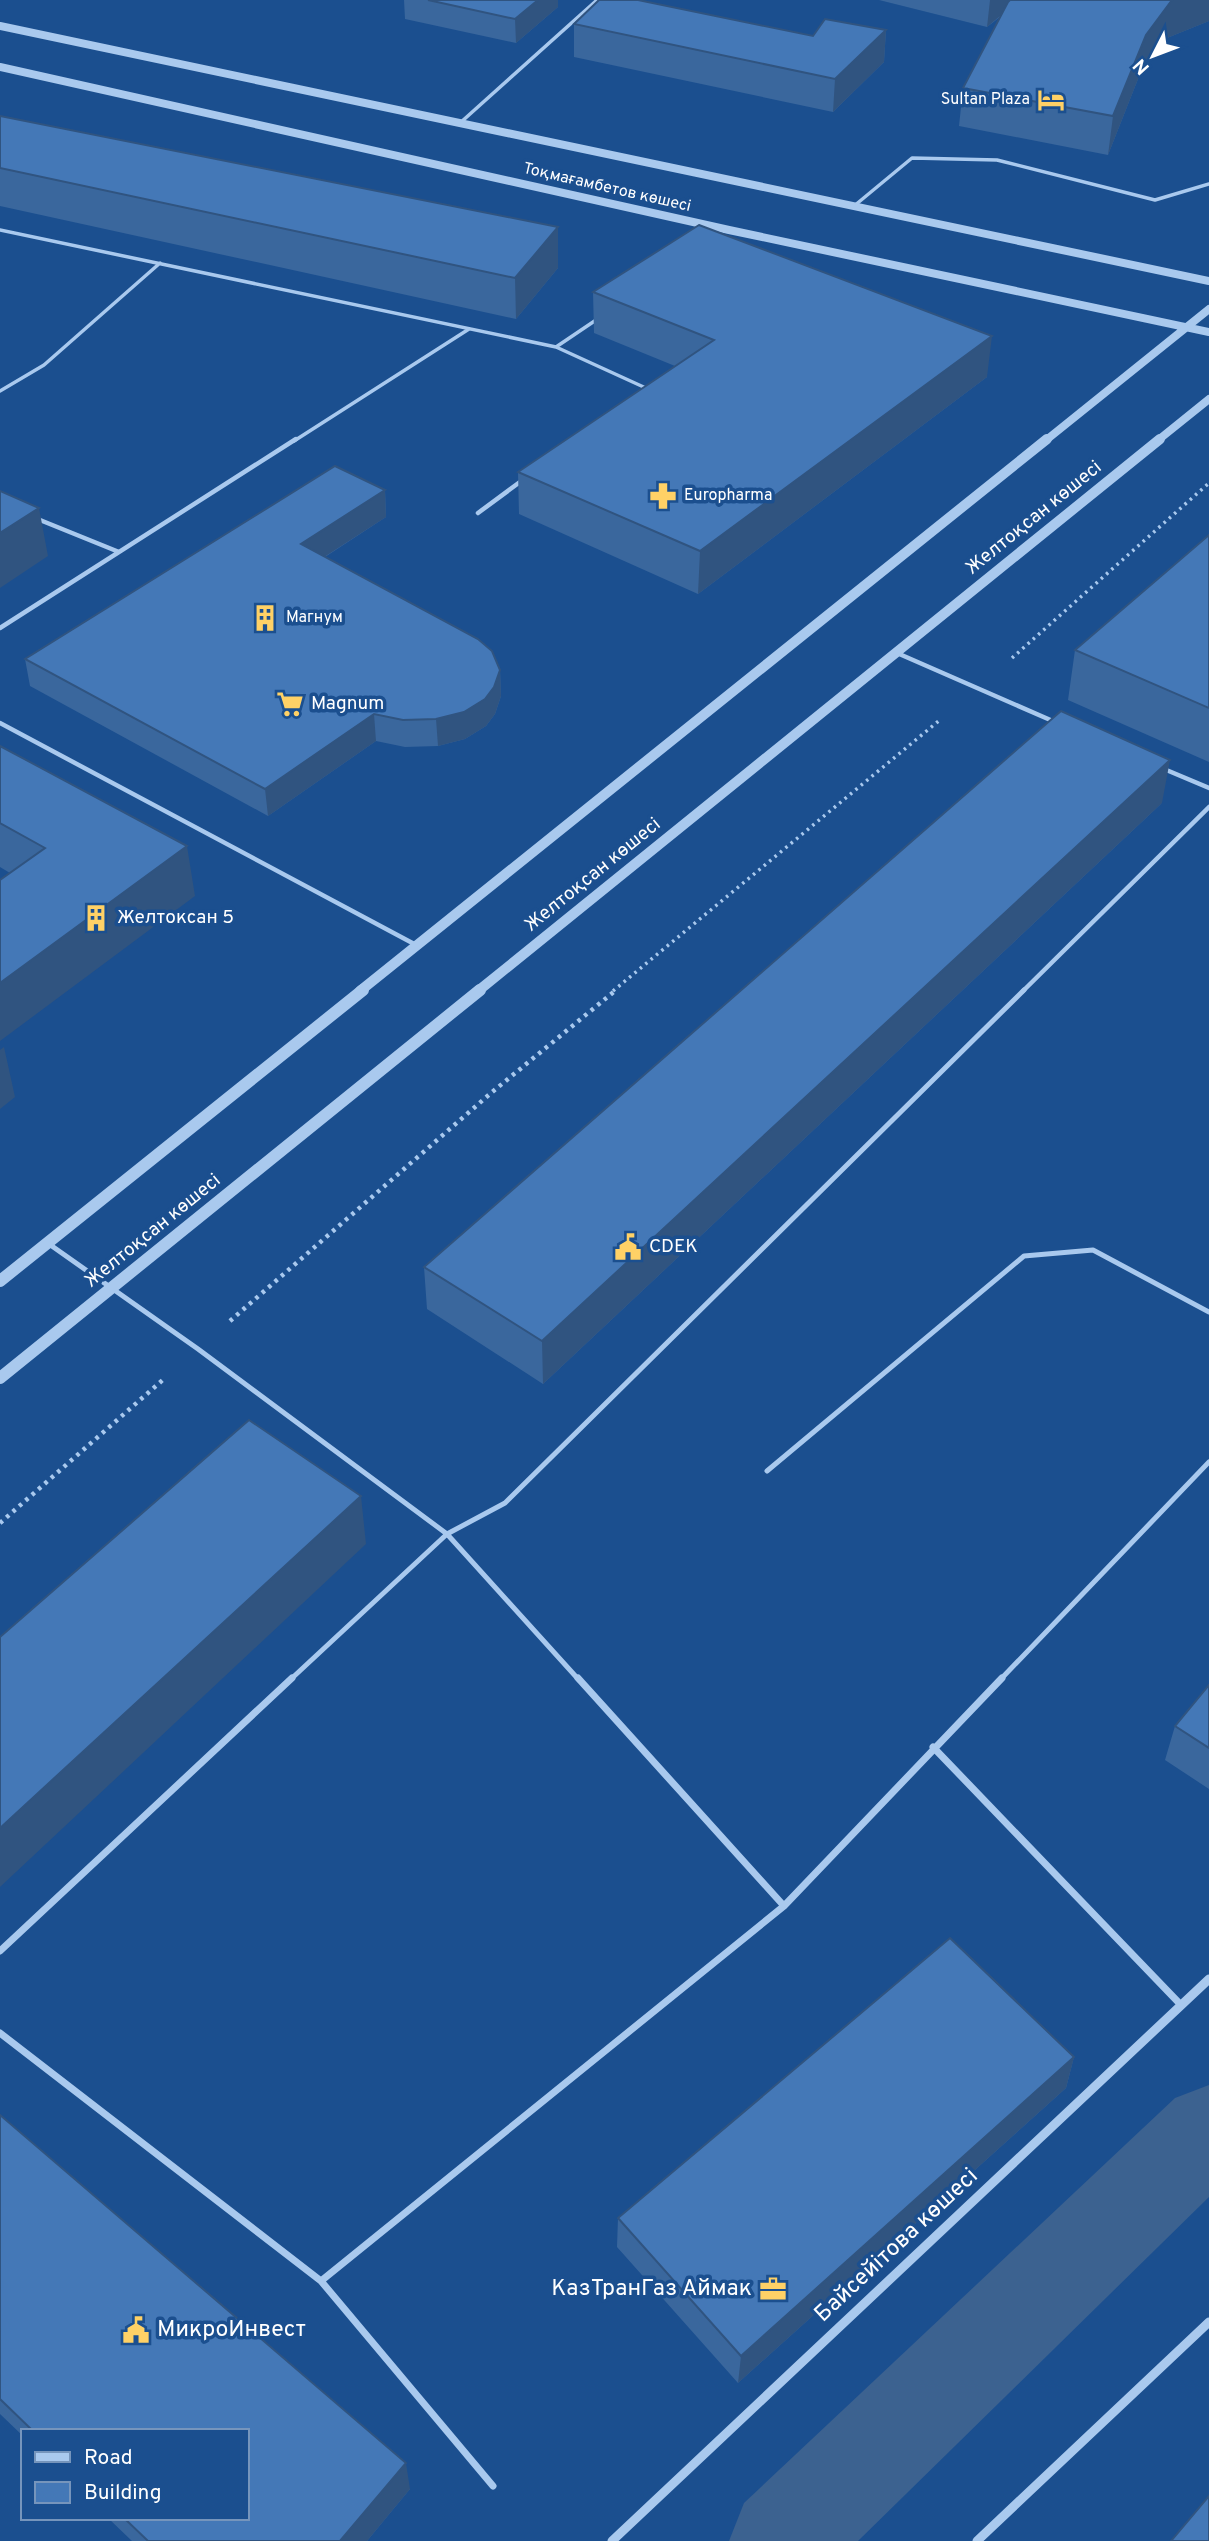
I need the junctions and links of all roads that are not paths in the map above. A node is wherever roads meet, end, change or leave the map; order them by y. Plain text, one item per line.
1 (591, 0) edge
2 (0, 26) edge
3 (0, 67) edge
4 (460, 123) junction
5 (1209, 184) edge
6 (854, 206) junction
7 (0, 230) edge
8 (729, 230) junction
9 (717, 238) edge
10 (160, 263) junction
11 (1209, 281) edge
12 (1209, 309) edge
13 (602, 316) edge
14 (1189, 327) junction
15 (469, 329) junction
16 (1209, 332) edge
17 (556, 347) junction
18 (0, 391) edge
19 (638, 396) edge
20 (1209, 399) edge
21 (531, 474) edge
22 (24, 513) edge
23 (478, 513) dead end
24 (119, 552) junction
25 (0, 628) edge
26 (895, 653) junction
27 (0, 723) edge
28 (1062, 726) edge
29 (1160, 767) edge
30 (1209, 788) edge
31 (1209, 807) edge
32 (418, 946) junction
33 (47, 1243) junction
34 (0, 1281) edge
35 (112, 1287) junction
36 (1209, 1312) edge
37 (0, 1378) edge
38 (1209, 1462) edge
39 (767, 1471) dead end
40 (447, 1534) junction
41 (933, 1747) junction
42 (784, 1906) junction
43 (0, 1951) edge
44 (1209, 1979) edge
45 (1181, 2005) junction
46 (0, 2033) edge
47 (321, 2281) junction
48 (1209, 2322) edge
49 (493, 2486) dead end
50 (612, 2541) edge
51 (978, 2541) edge

1 - 4 lane
2 - 4 street, Тоқмағамбетов көшесі
3 - 8 street, Тоқмағамбетов көшесі
4 - 6 street, Тоқмағамбетов көшесі
5 - 6 lane
6 - 11 street, Тоқмағамбетов көшесі
7 - 10 lane
8 - 9 lane
8 - 14 street, Тоқмағамбетов көшесі
10 - 15 lane
10 - 18 lane
12 - 14 street
13 - 17 lane
14 - 16 street, Тоқмағамбетов көшесі
14 - 32 street
15 - 17 lane
15 - 24 lane
17 - 19 lane
20 - 26 street, Желтоқсан көшесі
21 - 23 lane
22 - 24 lane
24 - 25 lane
26 - 28 lane
26 - 35 street, Желтоқсан көшесі
27 - 32 lane
29 - 30 lane
31 - 40 lane
32 - 33 street
33 - 34 street
33 - 35 lane
35 - 37 street, Желтоқсан көшесі
35 - 40 lane
36 - 39 lane
38 - 41 lane
40 - 42 lane
40 - 43 lane
41 - 42 lane
41 - 45 lane
42 - 47 lane
44 - 45 street, Байсейітова көшесі
45 - 50 street, Байсейітова көшесі
46 - 47 lane
47 - 49 lane
48 - 51 street

